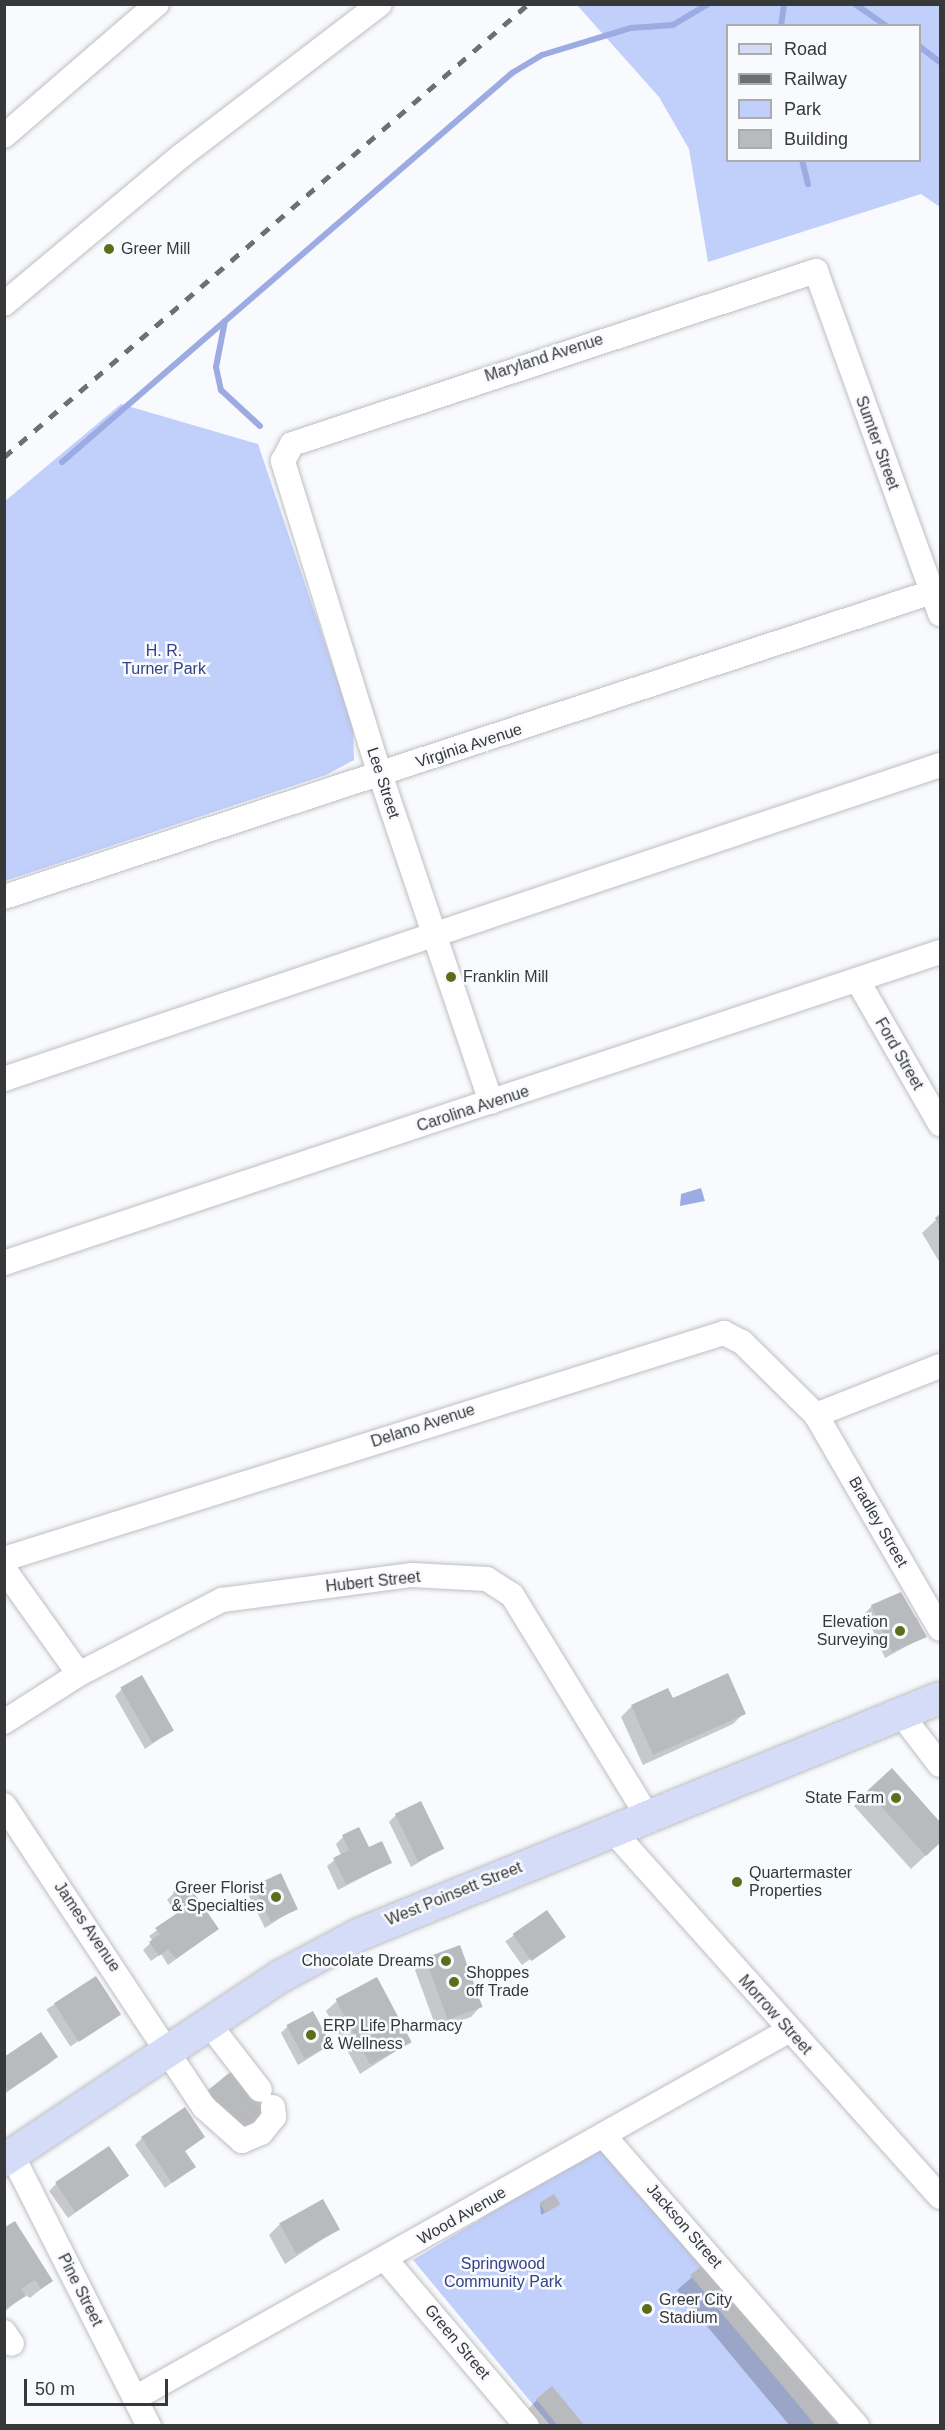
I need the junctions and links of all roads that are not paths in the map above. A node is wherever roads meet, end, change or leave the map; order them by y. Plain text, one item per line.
1 (157, 4) edge
2 (380, 4) edge
3 (6, 132) edge
4 (816, 271) joint
5 (4, 304) edge
6 (283, 461) joint
7 (936, 603) edge
8 (940, 765) edge
9 (380, 775) junction
10 (4, 897) edge
11 (432, 934) junction
12 (940, 952) edge
13 (859, 983) junction
14 (4, 1078) edge
15 (491, 1102) junction
16 (940, 1124) edge
17 (4, 1263) edge
18 (940, 1366) edge
19 (816, 1415) junction
20 (4, 1559) edge
21 (4, 1569) edge
22 (940, 1629) edge
23 (80, 1674) junction
24 (940, 1698) edge
25 (901, 1714) junction
26 (4, 1722) edge
27 (940, 1765) edge
28 (4, 1805) edge
29 (647, 1815) junction
30 (612, 1830) junction
31 (208, 2024) junction
32 (788, 2031) junction
33 (169, 2050) junction
34 (604, 2136) junction
35 (8, 2157) edge
36 (940, 2197) edge
37 (386, 2260) junction
38 (135, 2398) junction
39 (149, 2426) edge
40 (527, 2426) edge
41 (857, 2426) edge

1 - 3 street
2 - 5 street
4 - 6 street, Maryland Avenue
4 - 7 street, Sumter Street
6 - 9 street, Lee Street
7 - 9 street, Virginia Avenue
8 - 11 street
9 - 10 street, Virginia Avenue
9 - 11 street, Lee Street
11 - 14 street
11 - 15 street, Lee Street
12 - 13 street, Carolina Avenue
13 - 15 street, Carolina Avenue
13 - 16 street, Ford Street
15 - 17 street, Carolina Avenue
18 - 19 street
19 - 20 street, Delano Avenue
19 - 22 street, Bradley Street
21 - 23 street
23 - 26 street, Hubert Street
23 - 29 street, Hubert Street
24 - 25 main road, West Poinsett Street
25 - 27 street
25 - 29 main road, West Poinsett Street
28 - 33 street, James Avenue
29 - 30 main road, West Poinsett Street
30 - 31 main road, West Poinsett Street
30 - 32 street, Morrow Street
31 - 33 main road, West Poinsett Street
31 - 33 street, James Avenue
32 - 34 street, Wood Avenue
32 - 36 street, Morrow Street
33 - 35 main road, West Poinsett Street
34 - 37 street, Wood Avenue
34 - 41 street, Jackson Street
35 - 38 street, Pine Street
37 - 38 street, Wood Avenue
37 - 40 street, Green Street
38 - 39 street, Pine Street

